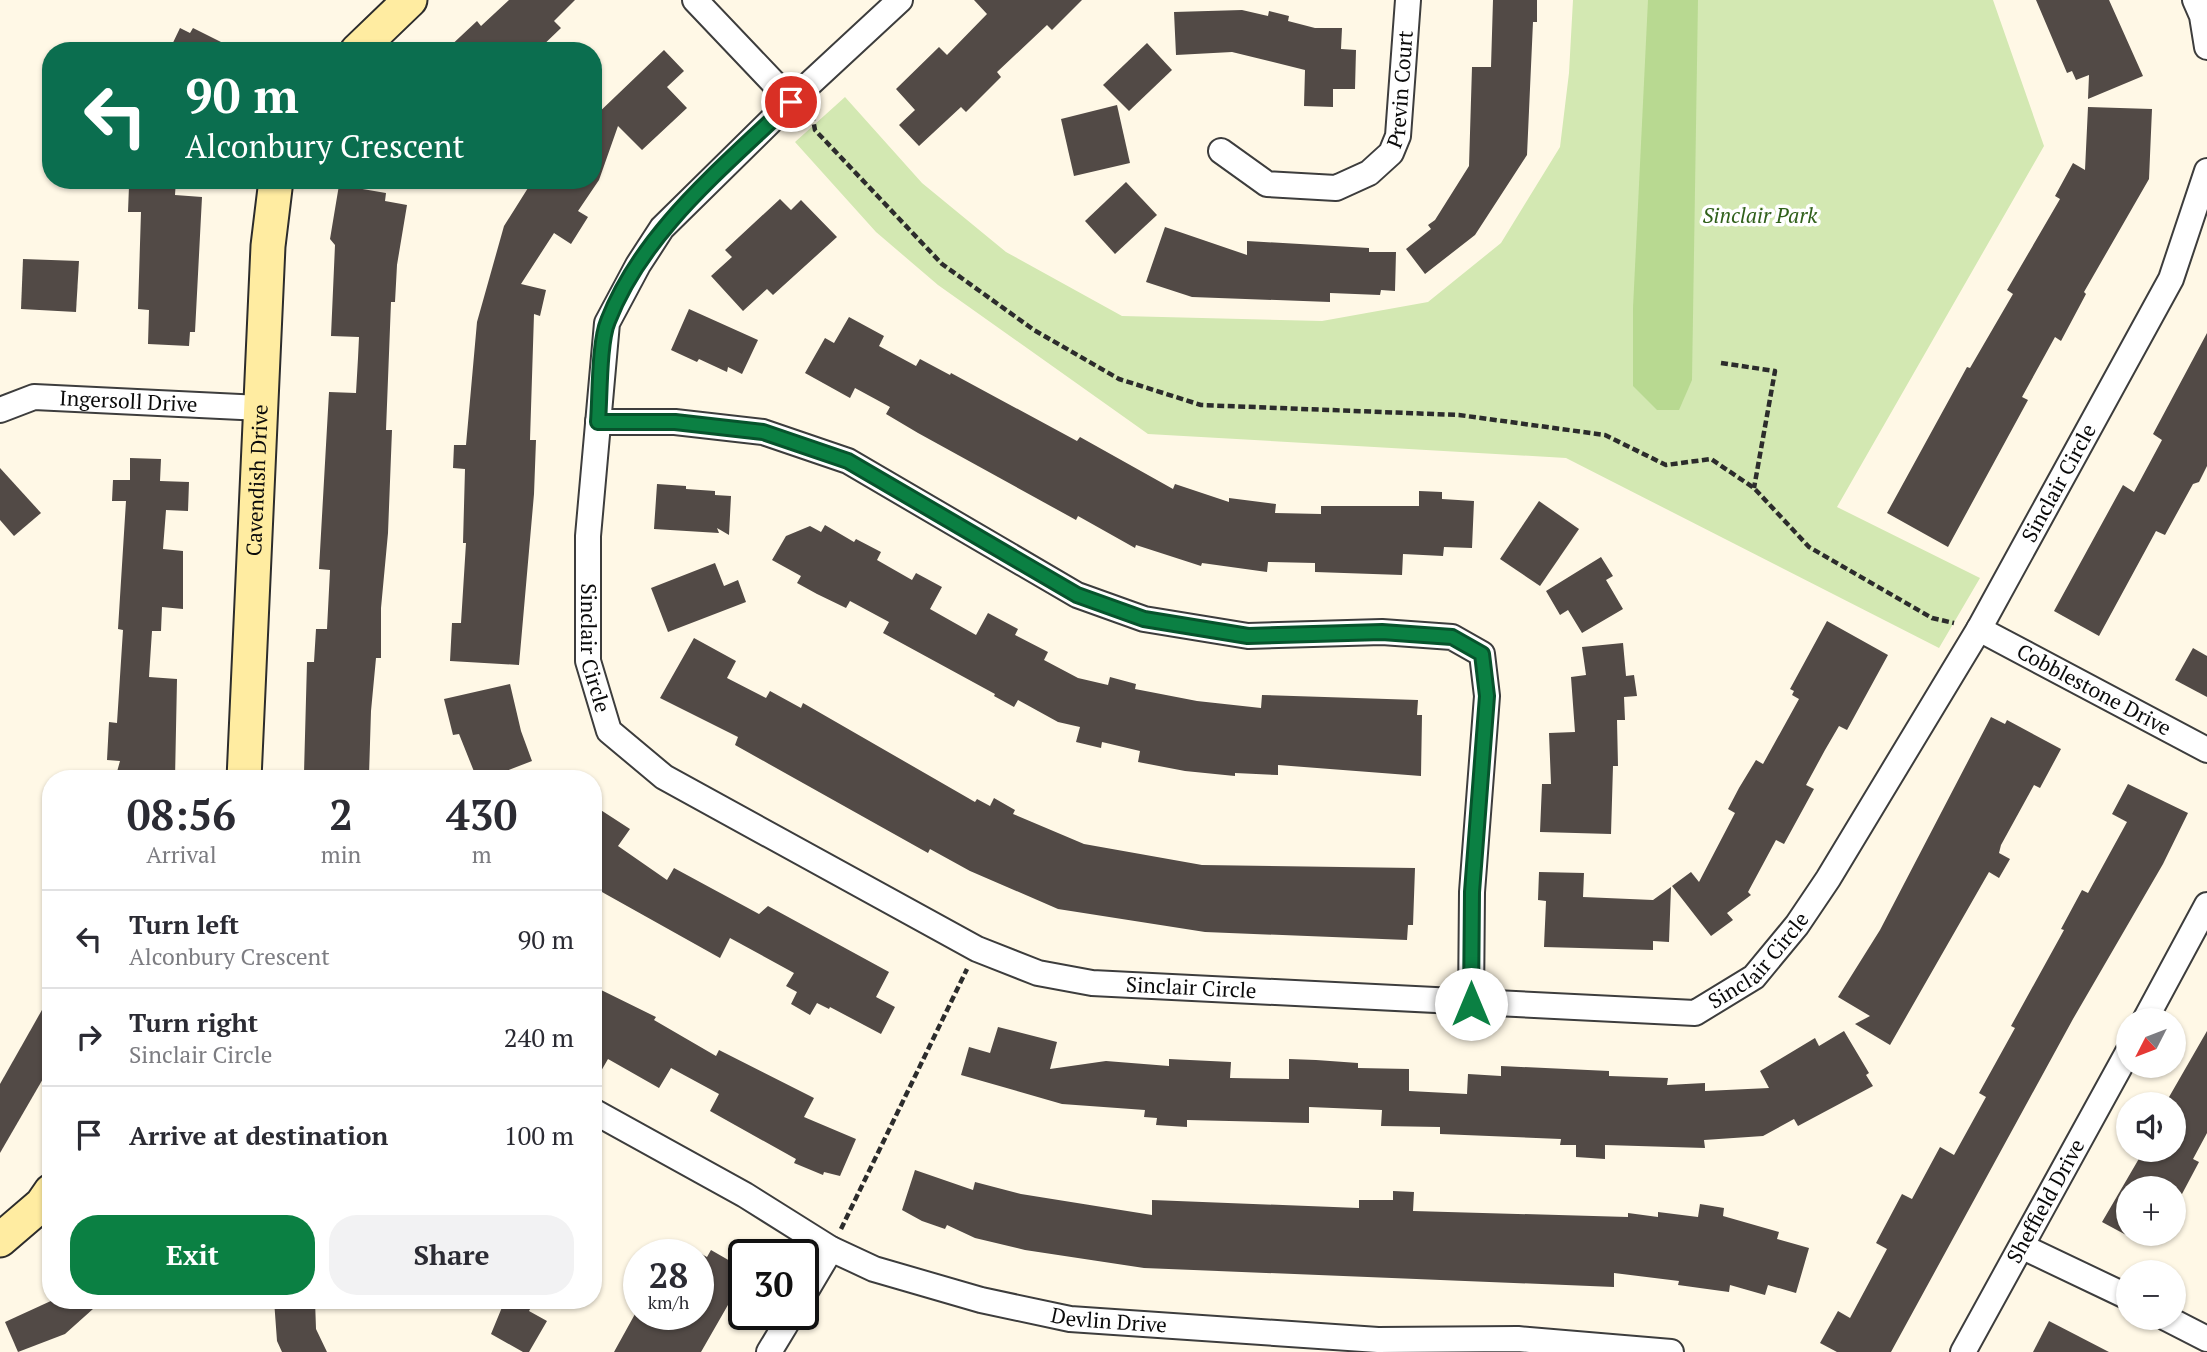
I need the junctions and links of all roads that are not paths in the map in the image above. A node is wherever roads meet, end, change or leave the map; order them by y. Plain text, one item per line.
1 (410, 0) edge
2 (695, 0) edge
3 (900, 0) edge
4 (1408, 0) edge
5 (2195, 0) edge
6 (366, 42) edge
7 (2207, 47) edge
8 (798, 95) junction
9 (1221, 152) dead end
10 (2207, 172) edge
11 (275, 189) edge
12 (261, 408) junction
13 (0, 410) edge
14 (598, 422) junction
15 (1979, 629) junction
16 (2207, 750) edge
17 (244, 770) edge
18 (2207, 905) edge
19 (1471, 1004) junction
20 (2151, 1008) edge
21 (2116, 1074) edge
22 (602, 1116) edge
23 (42, 1204) edge
24 (0, 1240) edge
25 (2023, 1247) junction
26 (831, 1249) junction
27 (819, 1269) edge
28 (2116, 1291) edge
29 (2186, 1328) edge
30 (782, 1330) edge
31 (2207, 1339) edge
32 (769, 1352) edge
33 (1671, 1352) edge
34 (1963, 1352) edge

1 - 6 street
2 - 8 street
3 - 8 street, Sinclair Circle
4 - 9 street, Previn Court
5 - 7 street
8 - 14 street, Sinclair Circle
10 - 15 street, Sinclair Circle
11 - 12 street, Cavendish Drive
12 - 13 street, Ingersoll Drive
12 - 17 street, Cavendish Drive
14 - 19 street, Sinclair Circle
14 - 19 street
15 - 16 street, Cobblestone Drive
15 - 19 street, Sinclair Circle
18 - 20 street
21 - 25 street, Sheffield Drive
22 - 26 street, Devlin Drive
23 - 24 street
25 - 28 street
25 - 34 street, Sheffield Drive
26 - 27 street
26 - 33 street, Devlin Drive
29 - 31 street
30 - 32 street

